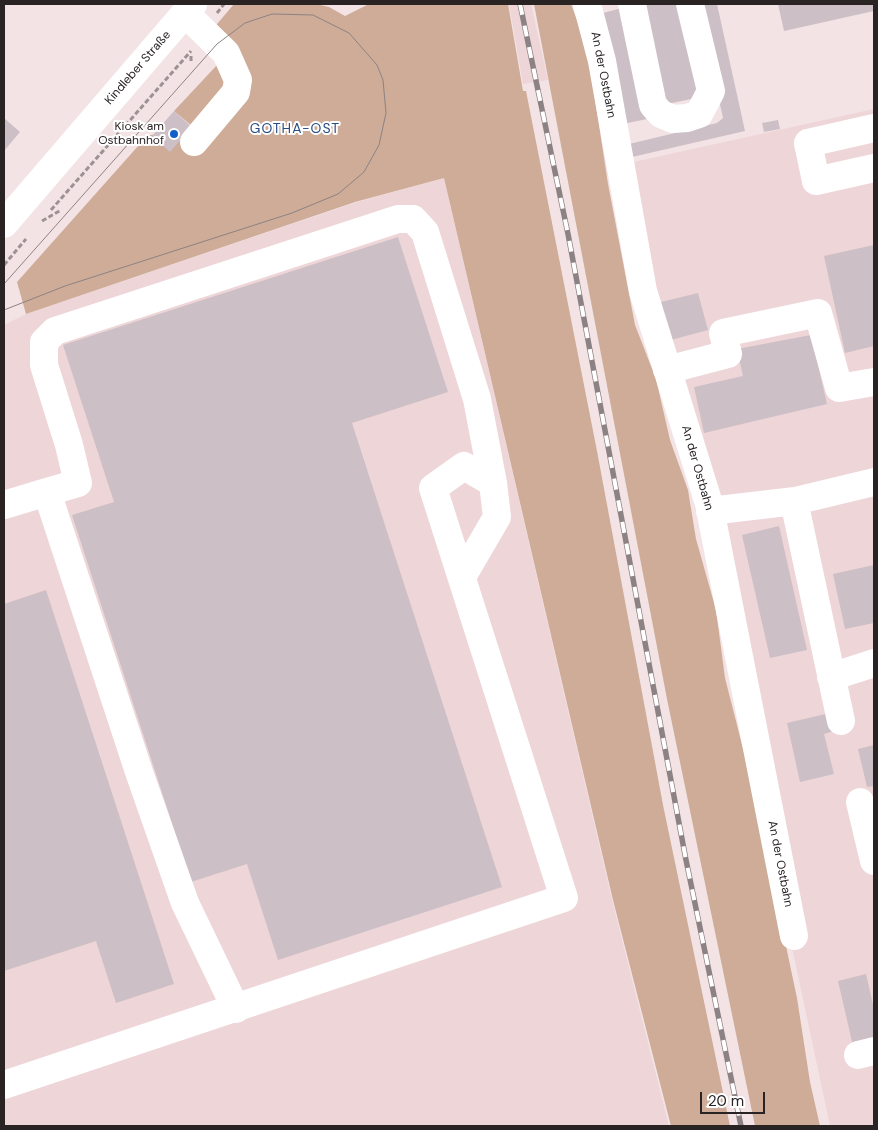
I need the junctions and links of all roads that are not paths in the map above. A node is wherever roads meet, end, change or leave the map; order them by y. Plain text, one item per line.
1 (632, 4) edge
2 (690, 4) edge
3 (592, 5) edge
4 (189, 8) edge
5 (874, 128) edge
6 (194, 142) dead end
7 (874, 168) edge
8 (4, 224) edge
9 (667, 370) junction
10 (874, 382) edge
11 (874, 482) edge
12 (493, 483) junction
13 (47, 492) junction
14 (794, 501) junction
15 (4, 505) edge
16 (710, 511) junction
17 (462, 577) junction
18 (874, 663) edge
19 (831, 677) junction
20 (841, 721) dead end
21 (860, 802) dead end
22 (874, 860) edge
23 (794, 936) dead end
24 (236, 1009) junction
25 (4, 1085) edge

1 - 2 main road
3 - 9 main road, An der Ostbahn
4 - 6 main road
4 - 8 main road, Kindleber Straße
5 - 7 main road
9 - 10 main road
9 - 16 main road, An der Ostbahn
11 - 14 main road
12 - 13 main road
12 - 17 main road
12 - 17 main road
13 - 15 main road
13 - 24 main road
14 - 16 main road
14 - 19 main road
16 - 23 main road, An der Ostbahn
17 - 24 main road
18 - 19 main road
19 - 20 main road
21 - 22 main road
24 - 25 main road

